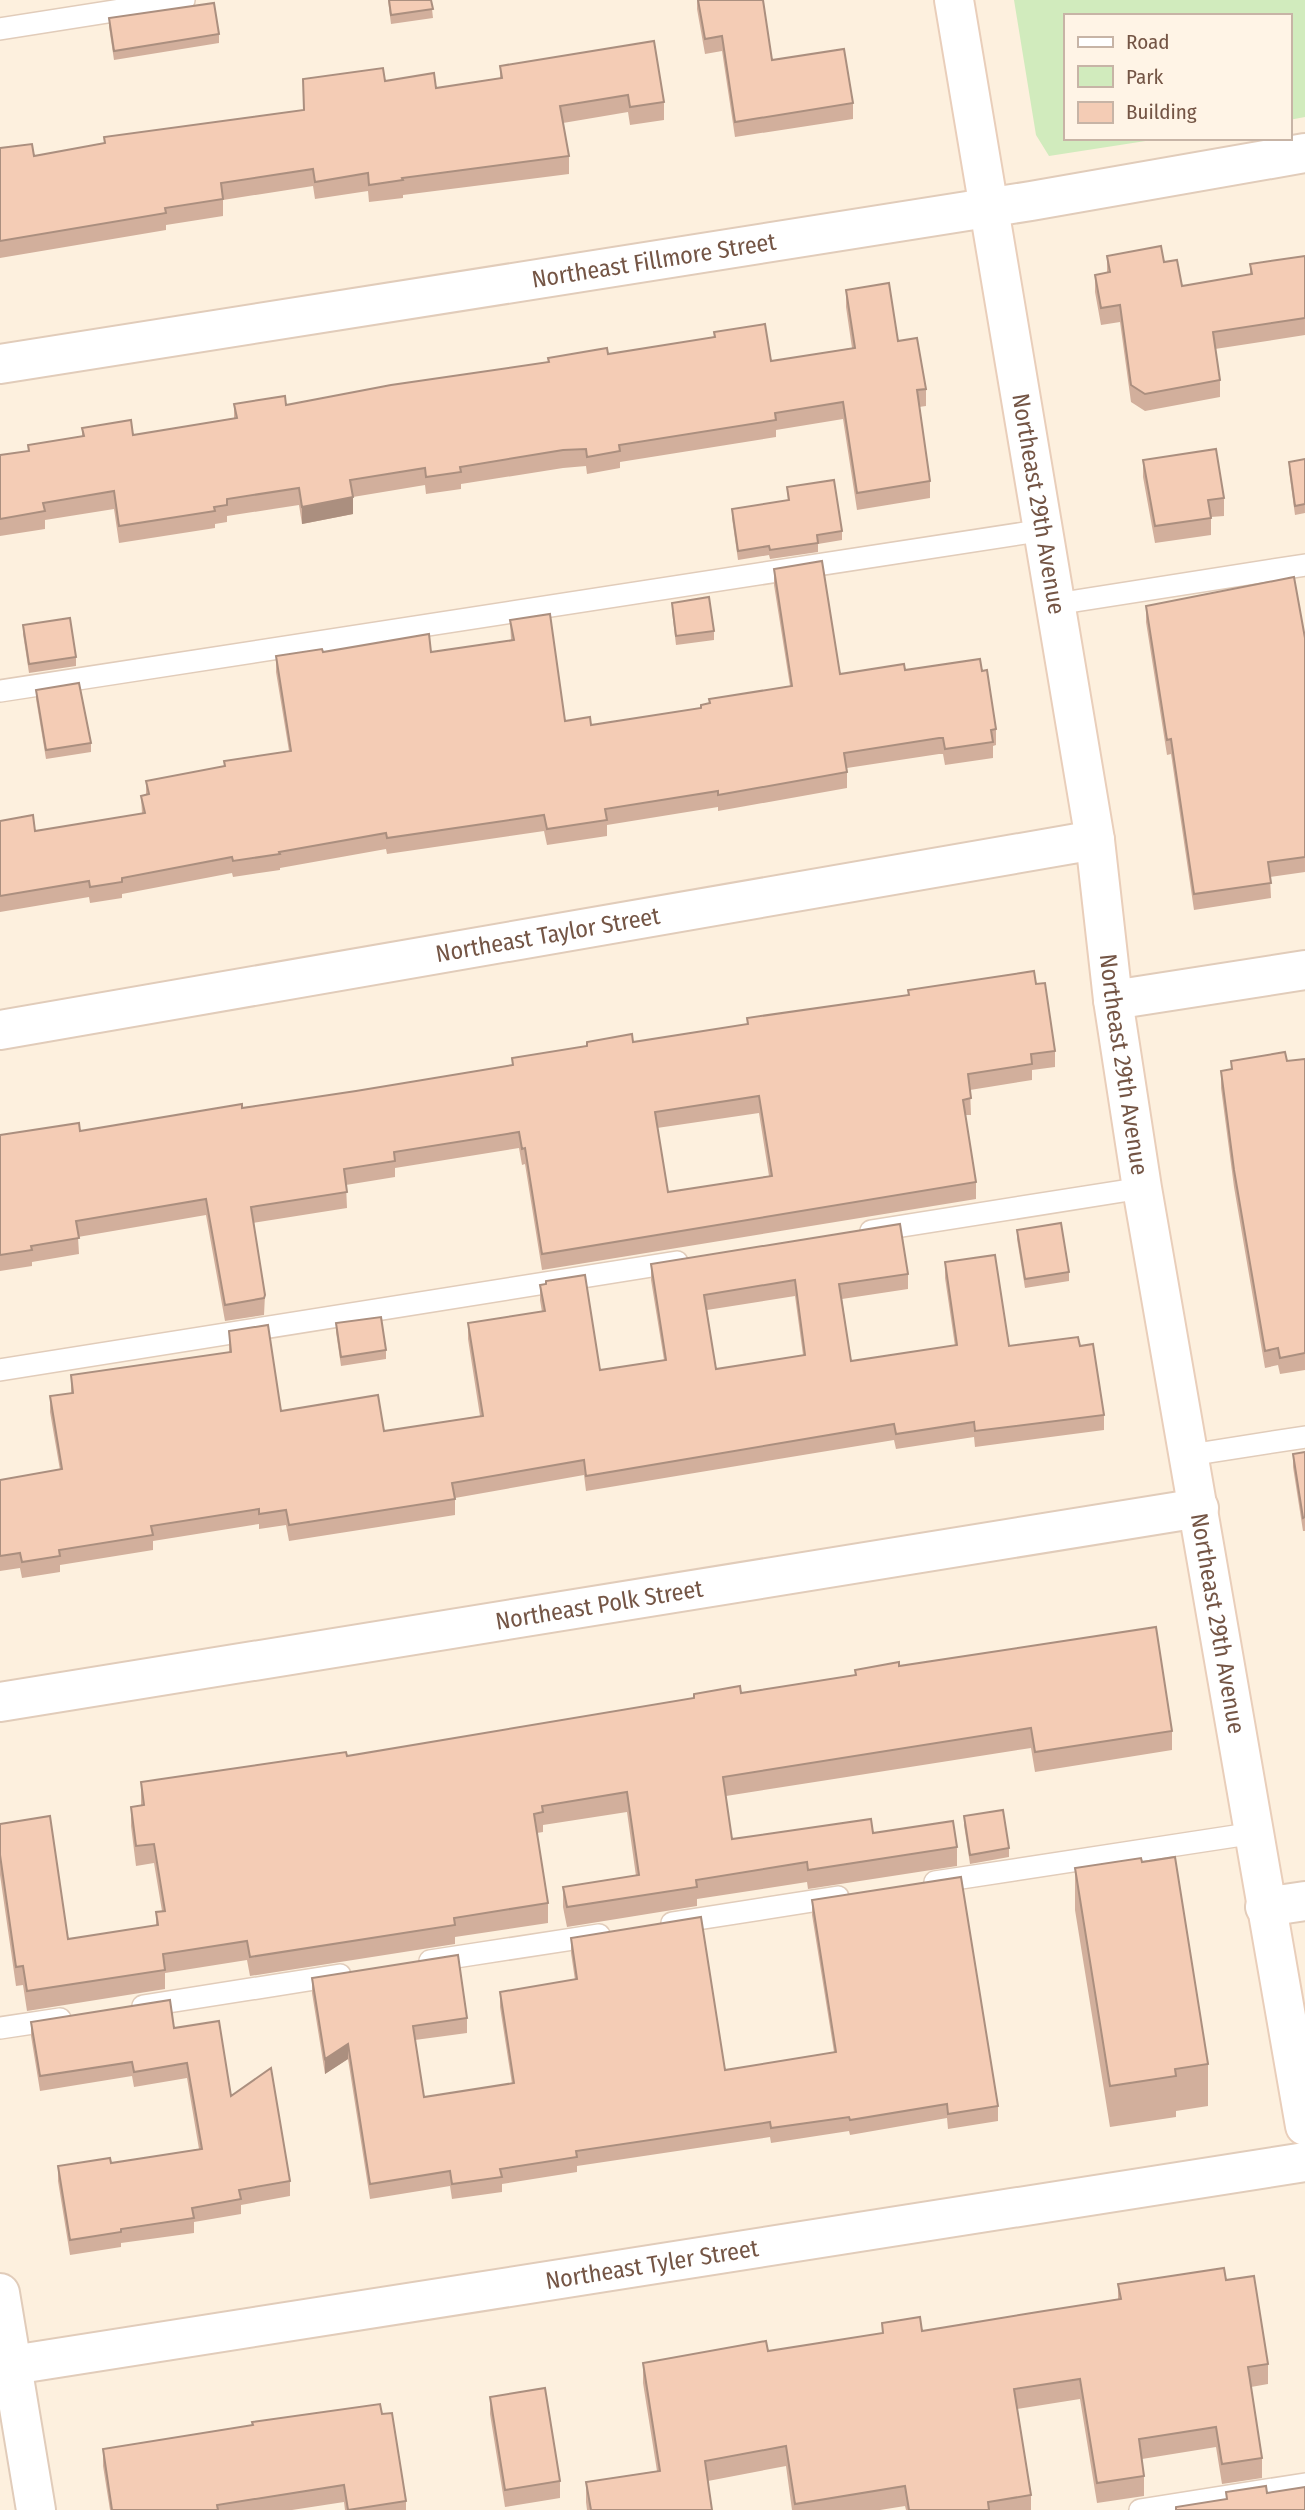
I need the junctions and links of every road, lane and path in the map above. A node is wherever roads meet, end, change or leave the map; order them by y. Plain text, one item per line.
1 (184, 0) edge
2 (954, 0) edge
3 (0, 29) edge
4 (1305, 153) edge
5 (990, 207) junction
6 (0, 364) edge
7 (1044, 530) junction
8 (1305, 565) edge
9 (1056, 604) junction
10 (0, 691) edge
11 (1096, 840) junction
12 (1305, 970) edge
13 (1113, 1000) junction
14 (0, 1030) edge
15 (1142, 1188) junction
16 (849, 1235) edge
17 (698, 1259) edge
18 (0, 1370) edge
19 (1305, 1437) edge
20 (1190, 1455) junction
21 (1199, 1508) junction
22 (0, 1702) edge
23 (1255, 1833) junction
24 (919, 1885) edge
25 (864, 1893) edge
26 (1305, 1900) edge
27 (1265, 1907) junction
28 (646, 1927) edge
29 (618, 1932) edge
30 (413, 1964) edge
31 (358, 1972) edge
32 (126, 2009) edge
33 (85, 2015) edge
34 (0, 2028) edge
35 (1305, 2126) edge
36 (1305, 2162) edge
37 (0, 2293) edge
38 (6, 2367) edge
39 (1305, 2484) edge
40 (36, 2510) edge
41 (1140, 2510) edge

1 - 3 lane
2 - 5 street, Northeast 29th Avenue
4 - 5 street, Northeast Fillmore Street
5 - 6 street, Northeast Fillmore Street
5 - 7 street, Northeast 29th Avenue
7 - 9 street, Northeast 29th Avenue
7 - 10 lane
8 - 9 lane
9 - 11 street, Northeast 29th Avenue
11 - 13 street, Northeast 29th Avenue
11 - 14 street, Northeast Taylor Street
12 - 13 street
13 - 15 street, Northeast 29th Avenue
15 - 16 lane
15 - 20 street, Northeast 29th Avenue
17 - 18 lane
19 - 20 lane
20 - 21 street, Northeast 29th Avenue
21 - 22 street, Northeast Polk Street
21 - 23 street, Northeast 29th Avenue
23 - 24 lane
23 - 27 street, Northeast 29th Avenue
25 - 28 lane
26 - 27 street
27 - 35 street, Northeast 29th Avenue
29 - 30 lane
31 - 32 lane
33 - 34 lane
36 - 38 street, Northeast Tyler Street
37 - 38 street
38 - 40 street
39 - 41 lane

